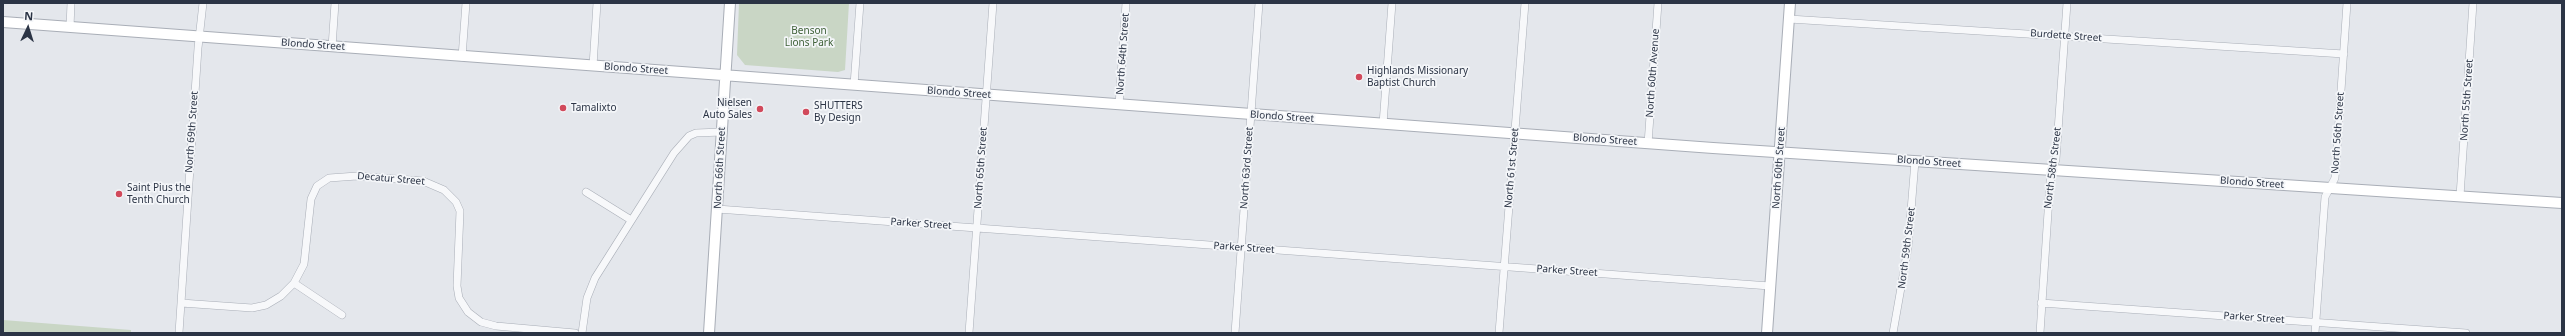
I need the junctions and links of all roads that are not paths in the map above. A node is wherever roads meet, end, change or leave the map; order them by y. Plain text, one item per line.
1 (71, 3) edge
2 (203, 3) edge
3 (335, 3) edge
4 (466, 3) edge
5 (597, 3) edge
6 (730, 3) edge
7 (860, 3) edge
8 (993, 3) edge
9 (1126, 3) edge
10 (1259, 3) edge
11 (1392, 3) edge
12 (1525, 3) edge
13 (1658, 3) edge
14 (1790, 3) edge
15 (2067, 3) edge
16 (2347, 3) edge
17 (2473, 3) edge
18 (1789, 19) junction
19 (3, 22) edge
20 (70, 27) junction
21 (2065, 36) junction
22 (200, 37) junction
23 (332, 47) junction
24 (2344, 54) junction
25 (462, 56) junction
26 (593, 66) junction
27 (725, 76) junction
28 (854, 85) junction
29 (987, 95) junction
30 (1119, 105) junction
31 (1251, 114) junction
32 (1383, 124) junction
33 (722, 132) junction
34 (1515, 134) junction
35 (1648, 144) junction
36 (1780, 153) junction
37 (1916, 162) junction
38 (2054, 170) junction
39 (2329, 189) junction
40 (586, 192) dead end
41 (2460, 196) junction
42 (2562, 203) edge
43 (717, 209) junction
44 (631, 220) junction
45 (976, 228) junction
46 (1241, 247) junction
47 (1504, 266) junction
48 (294, 283) junction
49 (1770, 286) junction
50 (181, 303) junction
51 (2041, 303) junction
52 (342, 315) dead end
53 (2316, 322) junction
54 (179, 333) edge
55 (575, 333) edge
56 (582, 333) edge
57 (709, 333) edge
58 (969, 333) edge
59 (1235, 333) edge
60 (1499, 333) edge
61 (1767, 333) edge
62 (1893, 333) edge
63 (2040, 333) edge
64 (2315, 333) edge
65 (2466, 333) edge

1 - 20 street
2 - 22 street, North 69th Street
3 - 23 street
4 - 25 street
5 - 26 street
6 - 27 main road, North 66th Street
7 - 28 street
8 - 29 street, North 65th Street
9 - 30 street, North 64th Street
10 - 31 street, North 63rd Street
11 - 32 street
12 - 34 street, North 61st Street
13 - 35 street, North 60th Avenue
14 - 18 main road, North 60th Street
15 - 21 street, North 58th Street
16 - 24 street, North 56th Street
17 - 41 street, North 55th Street
18 - 21 street, Burdette Street
18 - 36 main road, North 60th Street
19 - 20 main road, Blondo Street
20 - 22 main road, Blondo Street
21 - 24 street, Burdette Street
21 - 38 street, North 58th Street
22 - 23 main road, Blondo Street
22 - 50 street, North 69th Street
23 - 25 main road, Blondo Street
24 - 39 street, North 56th Street
25 - 26 main road, Blondo Street
26 - 27 main road, Blondo Street
27 - 28 main road, Blondo Street
27 - 33 main road, North 66th Street
28 - 29 main road, Blondo Street
29 - 30 main road, Blondo Street
29 - 45 street, North 65th Street
30 - 31 main road, Blondo Street
31 - 32 main road, Blondo Street
31 - 46 street, North 63rd Street
32 - 34 main road, Blondo Street
33 - 43 main road, North 66th Street
33 - 44 street
34 - 35 main road, Blondo Street
34 - 47 street, North 61st Street
35 - 36 main road, Blondo Street
36 - 37 main road, Blondo Street
36 - 49 main road, North 60th Street
37 - 38 main road, Blondo Street
37 - 62 street, North 59th Street
38 - 39 main road, Blondo Street
38 - 51 street, North 58th Street
39 - 41 main road, Blondo Street
39 - 53 street, North 56th Street
40 - 44 street
41 - 42 main road, Blondo Street
43 - 45 street, Parker Street
43 - 57 main road, North 66th Street
44 - 56 street
45 - 46 street, Parker Street
45 - 58 street, North 65th Street
46 - 47 street, Parker Street
46 - 59 street, North 63rd Street
47 - 49 street, Parker Street
47 - 60 street, North 61st Street
48 - 50 street, Decatur Street
48 - 52 street
48 - 55 street, Decatur Street
49 - 61 main road, North 60th Street
50 - 54 street, North 69th Street
51 - 53 street, Parker Street
51 - 63 street, North 58th Street
53 - 64 street, North 56th Street
53 - 65 street, Parker Street

